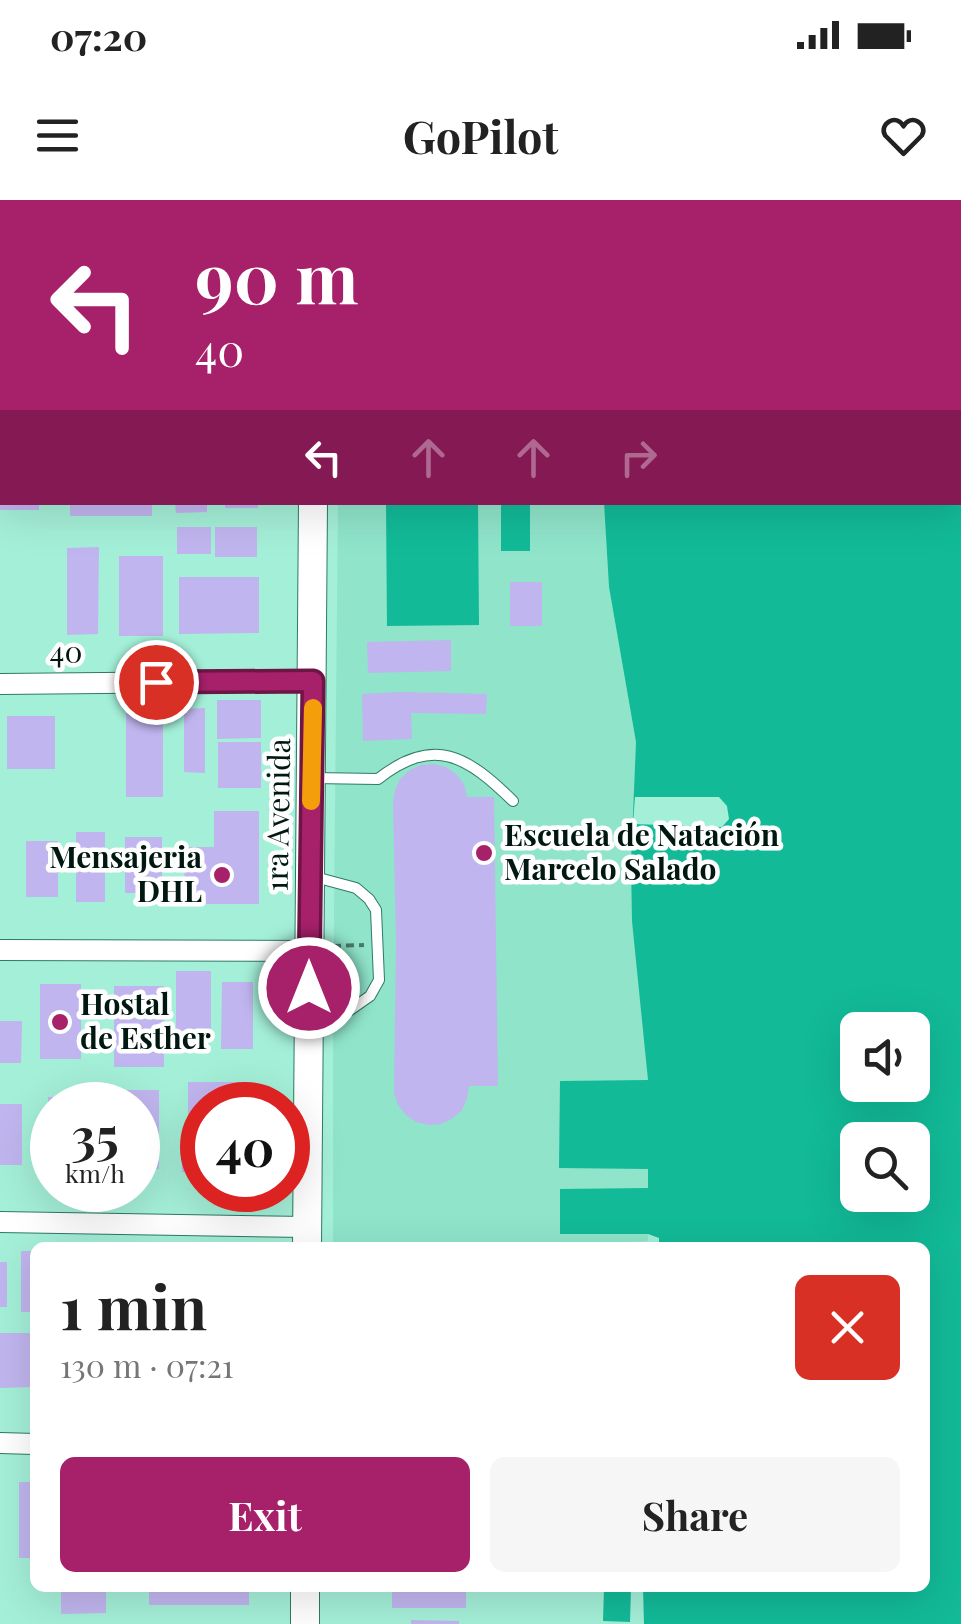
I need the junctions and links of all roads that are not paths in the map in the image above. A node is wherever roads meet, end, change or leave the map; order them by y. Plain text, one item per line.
1 (314, 505) edge
2 (313, 681) junction
3 (0, 684) edge
4 (312, 778) junction
5 (513, 801) dead end
6 (310, 876) junction
7 (0, 950) edge
8 (309, 951) junction
9 (308, 1024) junction
10 (0, 1222) edge
11 (307, 1237) edge
12 (0, 1443) edge
13 (30, 1444) edge
14 (305, 1592) edge
15 (304, 1624) edge

1 - 2 street, 1ra Avenida
2 - 3 street, 40
2 - 4 street, 1ra Avenida
4 - 5 lane
4 - 6 street, 1ra Avenida
6 - 8 street, 1ra Avenida
6 - 9 lane
7 - 8 street
8 - 9 street, 1ra Avenida
9 - 11 street, 1ra Avenida
10 - 11 street
12 - 13 street
14 - 15 street

